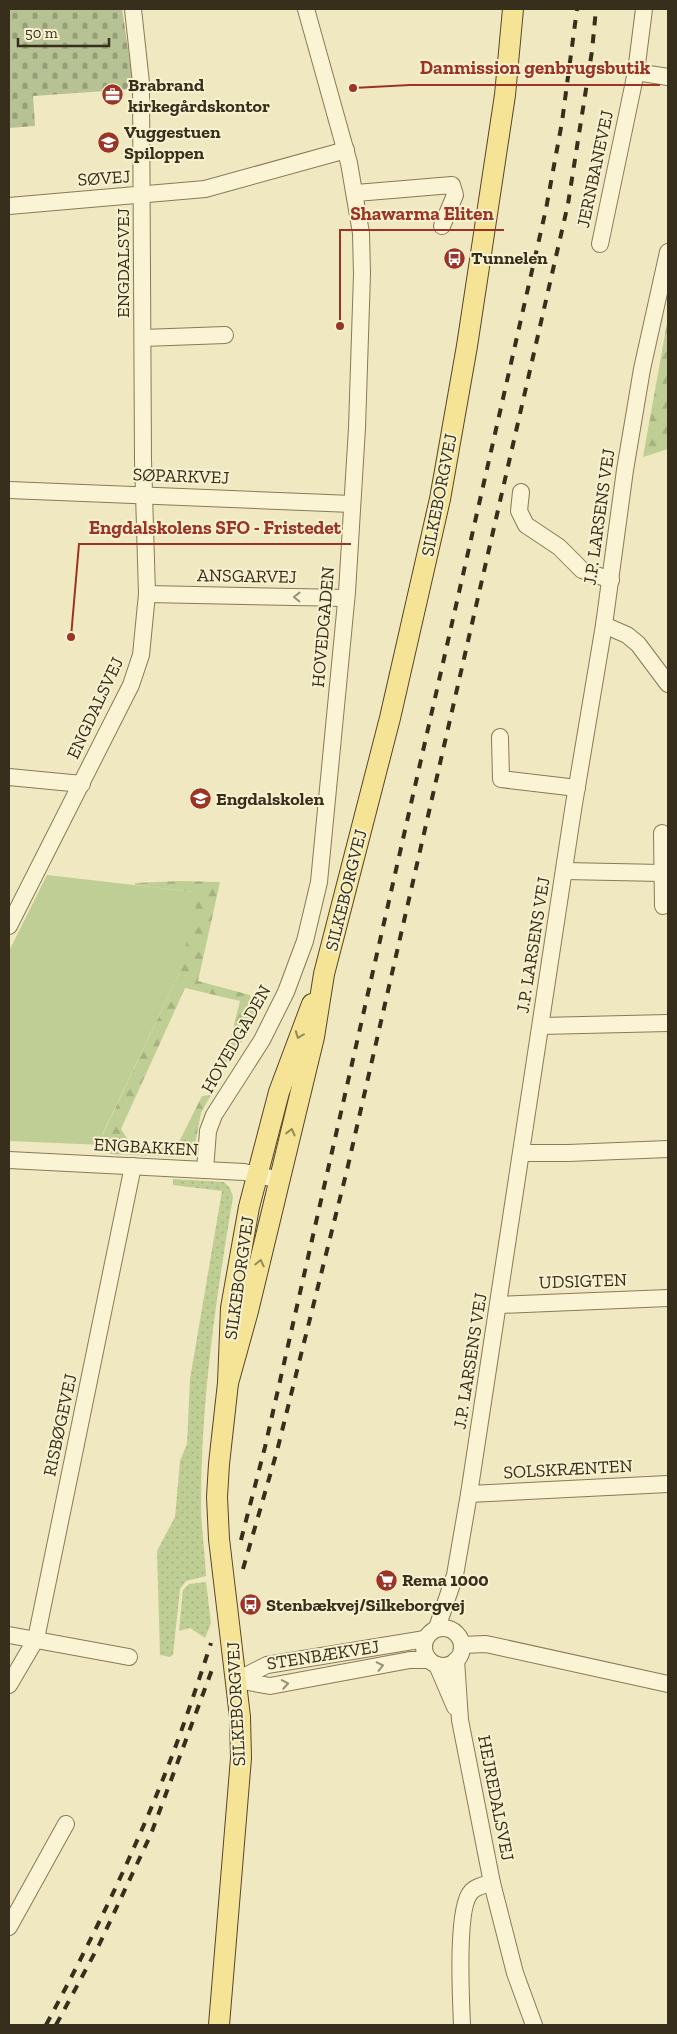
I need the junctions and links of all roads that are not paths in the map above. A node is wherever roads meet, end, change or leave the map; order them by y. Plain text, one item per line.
1 (133, 9) edge
2 (306, 9) edge
3 (513, 9) edge
4 (644, 9) edge
5 (636, 72) junction
6 (668, 77) edge
7 (346, 150) junction
8 (356, 193) junction
9 (142, 196) junction
10 (9, 206) edge
11 (442, 226) dead end
12 (600, 244) dead end
13 (668, 252) edge
14 (225, 335) dead end
15 (143, 338) junction
16 (9, 490) edge
17 (521, 492) dead end
18 (144, 495) junction
19 (352, 504) junction
20 (611, 580) junction
21 (147, 594) junction
22 (346, 598) junction
23 (604, 625) junction
24 (668, 684) edge
25 (500, 737) dead end
26 (9, 776) edge
27 (82, 784) junction
28 (577, 788) junction
29 (662, 834) dead end
30 (564, 871) junction
31 (662, 873) junction
32 (663, 906) dead end
33 (9, 926) edge
34 (324, 974) junction
35 (668, 1023) edge
36 (541, 1026) junction
37 (668, 1148) edge
38 (523, 1153) junction
39 (9, 1160) edge
40 (133, 1166) junction
41 (205, 1170) junction
42 (257, 1175) junction
43 (280, 1180) junction
44 (668, 1298) edge
45 (499, 1304) junction
46 (228, 1383) junction
47 (668, 1484) edge
48 (469, 1494) junction
49 (455, 1576) junction
50 (431, 1634) junction
51 (9, 1636) edge
52 (36, 1640) junction
53 (457, 1645) junction
54 (129, 1657) dead end
55 (433, 1663) junction
56 (237, 1680) junction
57 (668, 1684) edge
58 (9, 1686) edge
59 (460, 1720) junction
60 (66, 1824) dead end
61 (492, 1883) junction
62 (9, 1927) edge
63 (219, 2025) edge
64 (462, 2025) edge
65 (534, 2025) edge

1 - 9 street, ENGDALSVEJ
2 - 7 street, HOVEDGADEN
3 - 34 main road, SILKEBORGVEJ
4 - 5 street, JERNBANEVEJ
5 - 6 street
5 - 12 street, JERNBANEVEJ
7 - 8 street, HOVEDGADEN
7 - 9 street, SØVEJ
8 - 11 street
8 - 19 street, HOVEDGADEN
9 - 10 street, SØVEJ
9 - 15 street, ENGDALSVEJ
13 - 20 street, J.P. LARSENS VEJ
14 - 15 street, ENGDALSVEJ
15 - 18 street, ENGDALSVEJ
16 - 18 street, SØPARKVEJ
17 - 20 street
18 - 19 street, SØPARKVEJ
18 - 21 street, ENGDALSVEJ
19 - 22 street, HOVEDGADEN
20 - 23 street, J.P. LARSENS VEJ
22 -> 21 street, ANSGARVEJ
21 - 27 street, ENGDALSVEJ
22 - 41 street, HOVEDGADEN
23 - 24 street
23 - 28 street, J.P. LARSENS VEJ
25 - 28 street
26 - 27 street
27 - 33 street, ENGDALSVEJ
28 - 30 street, J.P. LARSENS VEJ
29 - 31 street
30 - 31 street, J.P. LARSENS VEJ
30 - 36 street, J.P. LARSENS VEJ
31 - 32 street
34 -> 42 main road, SILKEBORGVEJ
43 -> 34 main road, SILKEBORGVEJ
35 - 36 street, J.P. LARSENS VEJ
36 - 38 street, J.P. LARSENS VEJ
37 - 38 street
38 - 45 street, J.P. LARSENS VEJ
39 - 40 street, ENGBAKKEN
40 - 41 street, ENGBAKKEN
40 - 52 street, RISBØGEVEJ
41 - 42 street, ENGBAKKEN
42 - 43 street, ENGBAKKEN
42 - 46 main road, SILKEBORGVEJ
46 -> 43 main road, SILKEBORGVEJ
44 - 45 street, UDSIGTEN
45 - 48 street, J.P. LARSENS VEJ
46 - 56 main road, SILKEBORGVEJ
47 - 48 street, SOLSKRÆNTEN
48 - 49 street, J.P. LARSENS VEJ
49 - 50 street, J.P. LARSENS VEJ
49 - 53 street, J.P. LARSENS VEJ
50 - 53 street
50 - 55 street
50 - 56 street, STENBÆKVEJ
51 - 52 street
52 - 54 street
52 - 58 street, RISBØGEVEJ
53 - 55 street
53 - 57 street
53 - 59 street, HEJREDALSVEJ
56 -> 55 street, STENBÆKVEJ
55 - 59 street, HEJREDALSVEJ
56 - 63 main road, SILKEBORGVEJ
59 - 61 street, HEJREDALSVEJ
60 - 62 street
61 - 64 street, HEJREDALSVEJ
61 - 65 street, HEJREDALSVEJ

